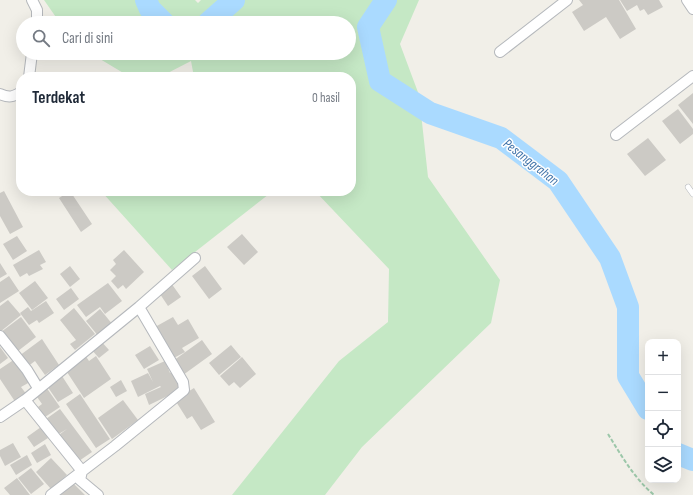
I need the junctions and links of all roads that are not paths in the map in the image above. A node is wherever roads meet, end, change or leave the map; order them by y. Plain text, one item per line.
1 (32, 0) edge
2 (567, 0) edge
3 (687, 0) edge
4 (693, 9) edge
5 (37, 16) edge
6 (500, 52) dead end
7 (31, 60) edge
8 (29, 72) edge
9 (693, 76) edge
10 (0, 94) edge
11 (16, 96) edge
12 (616, 135) dead end
13 (688, 187) dead end
14 (693, 194) edge
15 (195, 258) dead end
16 (139, 307) junction
17 (0, 336) edge
18 (38, 388) junction
19 (25, 400) junction
20 (0, 417) edge
21 (82, 471) junction
22 (51, 495) edge
23 (98, 495) edge

1 - 5 street
2 - 6 street
3 - 4 street
7 - 8 street
9 - 12 street
10 - 11 street
13 - 14 lane
15 - 16 street
16 - 18 street
16 - 21 street
17 - 18 street
18 - 19 street
19 - 20 street
19 - 21 street
21 - 22 street
21 - 23 street

